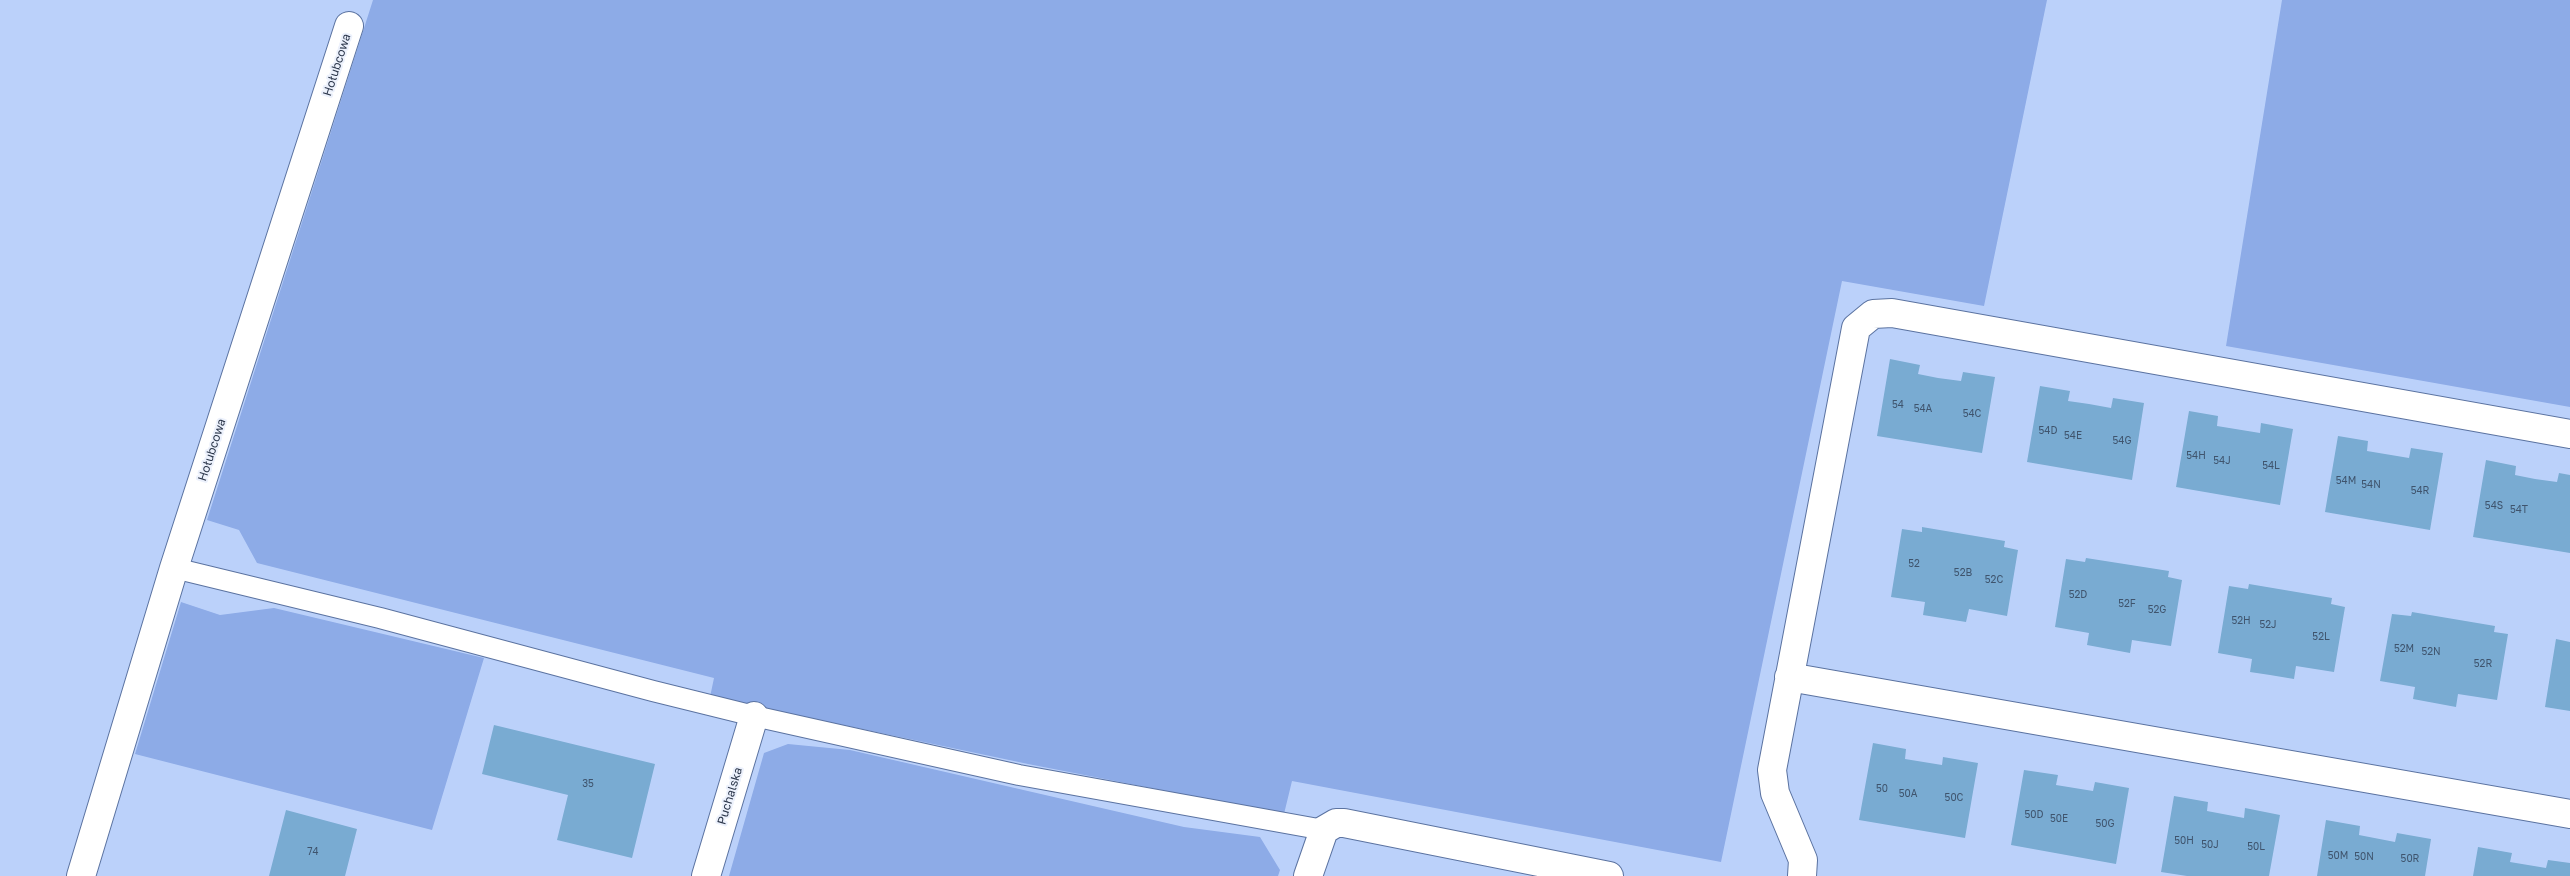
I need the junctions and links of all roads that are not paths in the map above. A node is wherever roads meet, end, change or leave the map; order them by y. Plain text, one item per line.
1 (349, 26) dead end
2 (2570, 434) edge
3 (174, 568) junction
4 (1789, 677) junction
5 (754, 716) junction
6 (2570, 814) edge
7 (1324, 830) junction
8 (81, 876) edge
9 (706, 876) edge
10 (1308, 876) edge
11 (1609, 876) edge
12 (1802, 876) edge

1 - 3 street, Hołubcowa
2 - 4 street
3 - 5 lane
3 - 8 street, Hołubcowa
4 - 6 street
4 - 12 street
5 - 7 lane
5 - 9 street, Puchalska
7 - 10 street
7 - 11 street

